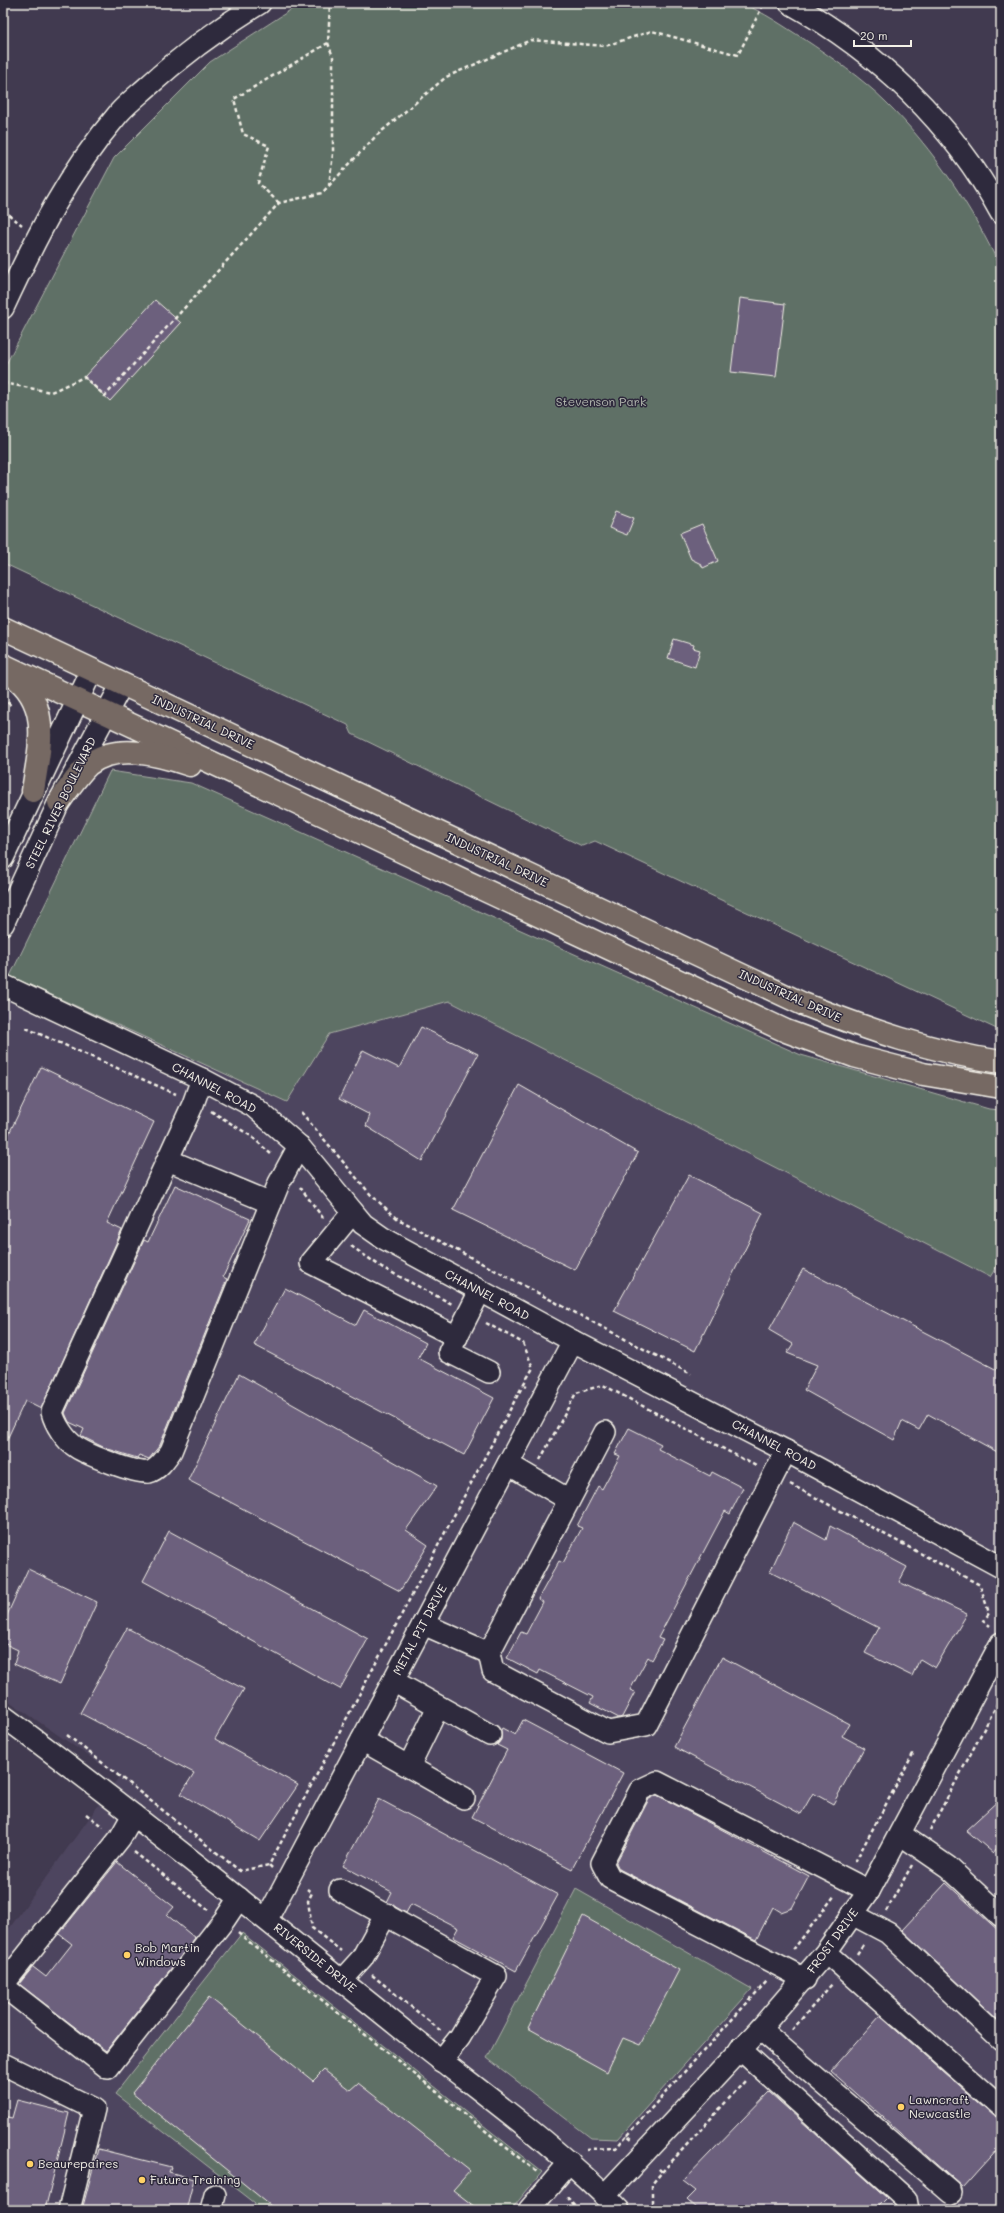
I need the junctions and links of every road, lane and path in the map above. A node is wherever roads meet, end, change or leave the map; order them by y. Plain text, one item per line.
1 (260, 3) edge
2 (764, 3) edge
3 (790, 3) edge
4 (330, 4) edge
5 (328, 43) junction
6 (329, 185) junction
7 (279, 203) junction
8 (3, 210) edge
9 (1001, 212) edge
10 (36, 237) junction
11 (3, 308) edge
12 (3, 383) edge
13 (3, 628) edge
14 (3, 665) edge
15 (3, 669) edge
16 (92, 670) junction
17 (122, 684) junction
18 (77, 701) junction
19 (106, 715) junction
20 (33, 792) junction
21 (288, 797) junction
22 (59, 802) junction
23 (3, 858) edge
24 (3, 924) edge
25 (3, 986) edge
26 (26, 1028) dead end
27 (1001, 1062) edge
28 (202, 1079) junction
29 (1001, 1087) edge
30 (194, 1102) junction
31 (301, 1112) dead end
32 (299, 1146) junction
33 (168, 1160) junction
34 (286, 1171) junction
35 (271, 1203) junction
36 (353, 1212) junction
37 (336, 1232) junction
38 (526, 1287) junction
39 (480, 1290) junction
40 (523, 1292) dead end
41 (468, 1313) junction
42 (505, 1326) dead end
43 (502, 1332) junction
44 (457, 1337) junction
45 (573, 1341) junction
46 (489, 1372) dead end
47 (691, 1374) dead end
48 (523, 1385) junction
49 (529, 1388) dead end
50 (563, 1406) dead end
51 (568, 1408) dead end
52 (605, 1432) dead end
53 (786, 1451) junction
54 (508, 1464) junction
55 (569, 1500) junction
56 (1001, 1567) edge
57 (423, 1624) junction
58 (1001, 1643) edge
59 (489, 1653) junction
60 (393, 1681) junction
61 (438, 1707) junction
62 (3, 1716) edge
63 (67, 1735) dead end
64 (490, 1736) dead end
65 (362, 1740) junction
66 (409, 1766) junction
67 (464, 1798) dead end
68 (86, 1814) dead end
69 (133, 1815) junction
70 (900, 1834) junction
71 (119, 1840) junction
72 (269, 1864) junction
73 (272, 1868) dead end
74 (340, 1890) dead end
75 (869, 1891) junction
76 (239, 1898) junction
77 (386, 1914) junction
78 (852, 1914) junction
79 (1001, 1916) edge
80 (267, 1919) junction
81 (222, 1921) junction
82 (826, 1952) junction
83 (805, 1979) junction
84 (342, 1980) junction
85 (3, 1986) edge
86 (760, 2029) junction
87 (1001, 2038) edge
88 (740, 2049) junction
89 (441, 2061) junction
90 (3, 2069) edge
91 (1001, 2107) edge
92 (570, 2162) junction
93 (658, 2168) dead end
94 (551, 2184) junction
95 (951, 2194) dead end
96 (605, 2195) junction
97 (533, 2208) edge
98 (70, 2210) edge
99 (578, 2210) edge
100 (619, 2210) edge
101 (652, 2210) edge
102 (908, 2210) edge

1 - 10 street
2 - 6 path
3 - 9 street
4 - 5 path
5 - 6 path
5 - 7 path
6 - 7 path
7 - 12 path
8 - 10 path
10 - 11 street
13 - 16 highway, INDUSTRIAL DRIVE
14 - 18 highway
15 - 20 highway
16 - 17 highway, INDUSTRIAL DRIVE
16 - 18 street
17 - 19 street, STEEL RIVER BOULEVARD
17 - 27 highway, INDUSTRIAL DRIVE
18 - 19 highway
18 - 20 street
19 - 21 highway
19 - 22 street, STEEL RIVER BOULEVARD
20 - 23 street
21 - 22 highway
21 - 29 highway
22 - 24 street, STEEL RIVER BOULEVARD
25 - 28 street, CHANNEL ROAD
26 - 30 path
28 - 30 street
28 - 32 street, CHANNEL ROAD
30 - 33 street
30 - 34 path
31 - 38 path
32 - 34 street
32 - 36 street, CHANNEL ROAD
33 - 35 street
33 - 35 street
34 - 35 street
34 - 37 path
36 - 37 street
36 - 39 street, CHANNEL ROAD
37 - 41 path
37 - 44 street
38 - 40 path
38 - 47 path
39 - 41 street
39 - 45 street, CHANNEL ROAD
41 - 43 path
41 - 44 street
42 - 43 path
43 - 48 path
44 - 46 street
45 - 53 street, CHANNEL ROAD
45 - 54 street, METAL PIT DRIVE
48 - 49 path
48 - 72 path
50 - 51 path
52 - 55 street
53 - 56 street, CHANNEL ROAD
53 - 59 street
54 - 55 street
54 - 57 street, METAL PIT DRIVE
55 - 59 street
57 - 59 street
57 - 60 street, METAL PIT DRIVE
58 - 70 street, FROST DRIVE
60 - 61 street
60 - 65 street, METAL PIT DRIVE
61 - 64 street
61 - 66 street
62 - 69 street, RIVERSIDE DRIVE
63 - 72 path
65 - 66 street
65 - 80 street, METAL PIT DRIVE
66 - 67 street
68 - 71 path
69 - 71 street
69 - 76 street, RIVERSIDE DRIVE
70 - 75 street, FROST DRIVE
70 - 79 street
71 - 81 path
71 - 85 street
72 - 73 path
74 - 77 street
75 - 78 street, FROST DRIVE
75 - 83 street
76 - 80 street, RIVERSIDE DRIVE
76 - 81 street
77 - 84 street
77 - 89 street
78 - 82 street, FROST DRIVE
78 - 87 street
80 - 84 street, RIVERSIDE DRIVE
81 - 85 street
81 - 94 path
82 - 83 street, FROST DRIVE
82 - 91 street
83 - 86 street, FROST DRIVE
84 - 89 street, RIVERSIDE DRIVE
86 - 88 street, FROST DRIVE
86 - 95 street
88 - 96 street, FROST DRIVE
88 - 102 street
89 - 92 street, RIVERSIDE DRIVE
90 - 98 street
92 - 94 street
92 - 96 street, RIVERSIDE DRIVE
93 - 101 path
94 - 97 street
94 - 99 path
96 - 100 street, RIVERSIDE DRIVE

